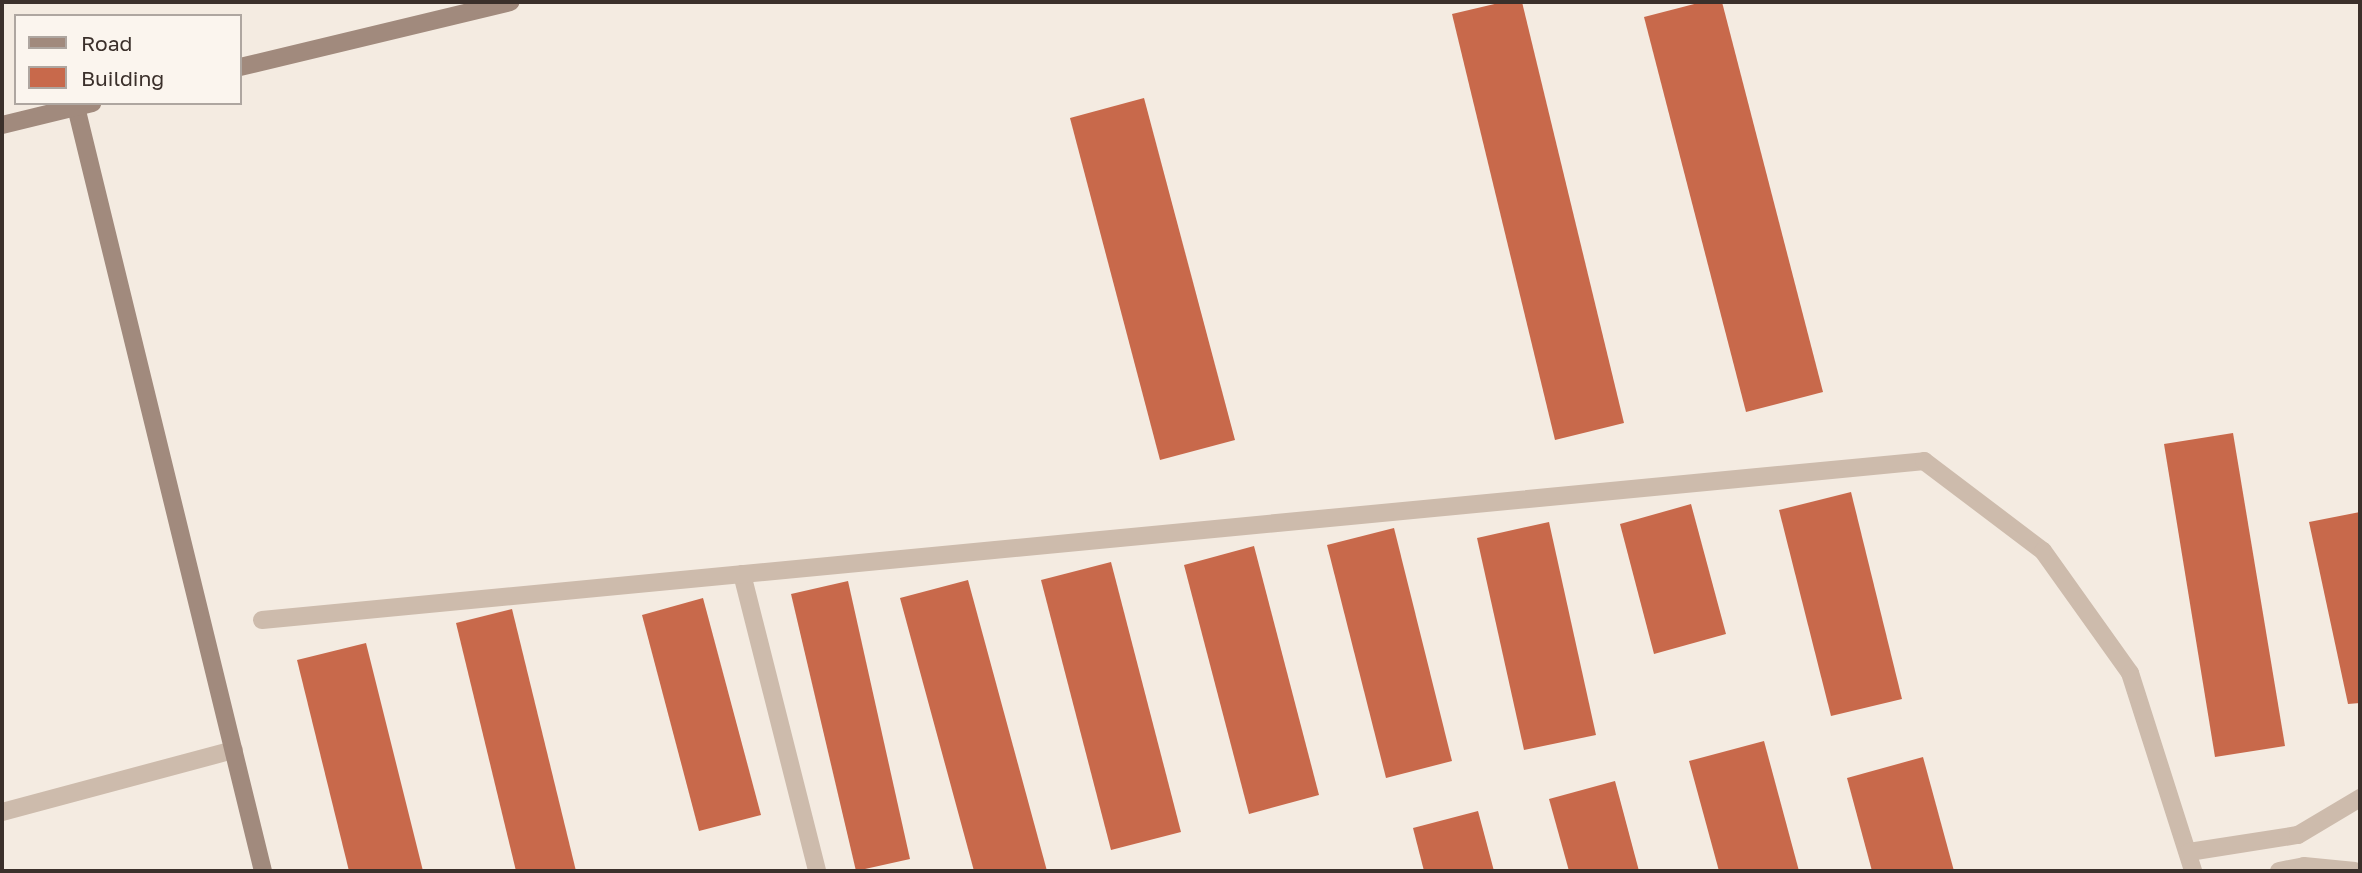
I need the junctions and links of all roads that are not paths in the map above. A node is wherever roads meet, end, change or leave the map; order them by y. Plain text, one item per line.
1 (510, 2) edge
2 (242, 67) edge
3 (84, 105) edge
4 (2, 125) edge
5 (742, 574) junction
6 (262, 620) dead end
7 (234, 750) junction
8 (2360, 798) edge
9 (2, 812) edge
10 (2298, 835) junction
11 (2189, 852) junction
12 (2304, 866) junction
13 (263, 871) edge
14 (817, 871) edge
15 (2193, 871) edge
16 (2279, 871) edge
17 (2355, 871) edge

1 - 2 street
3 - 4 street
3 - 7 street
5 - 6 street
5 - 11 street
5 - 14 street
7 - 9 street
7 - 13 street
8 - 10 street
10 - 11 street
10 - 12 street
11 - 15 street
12 - 16 street
12 - 17 street

